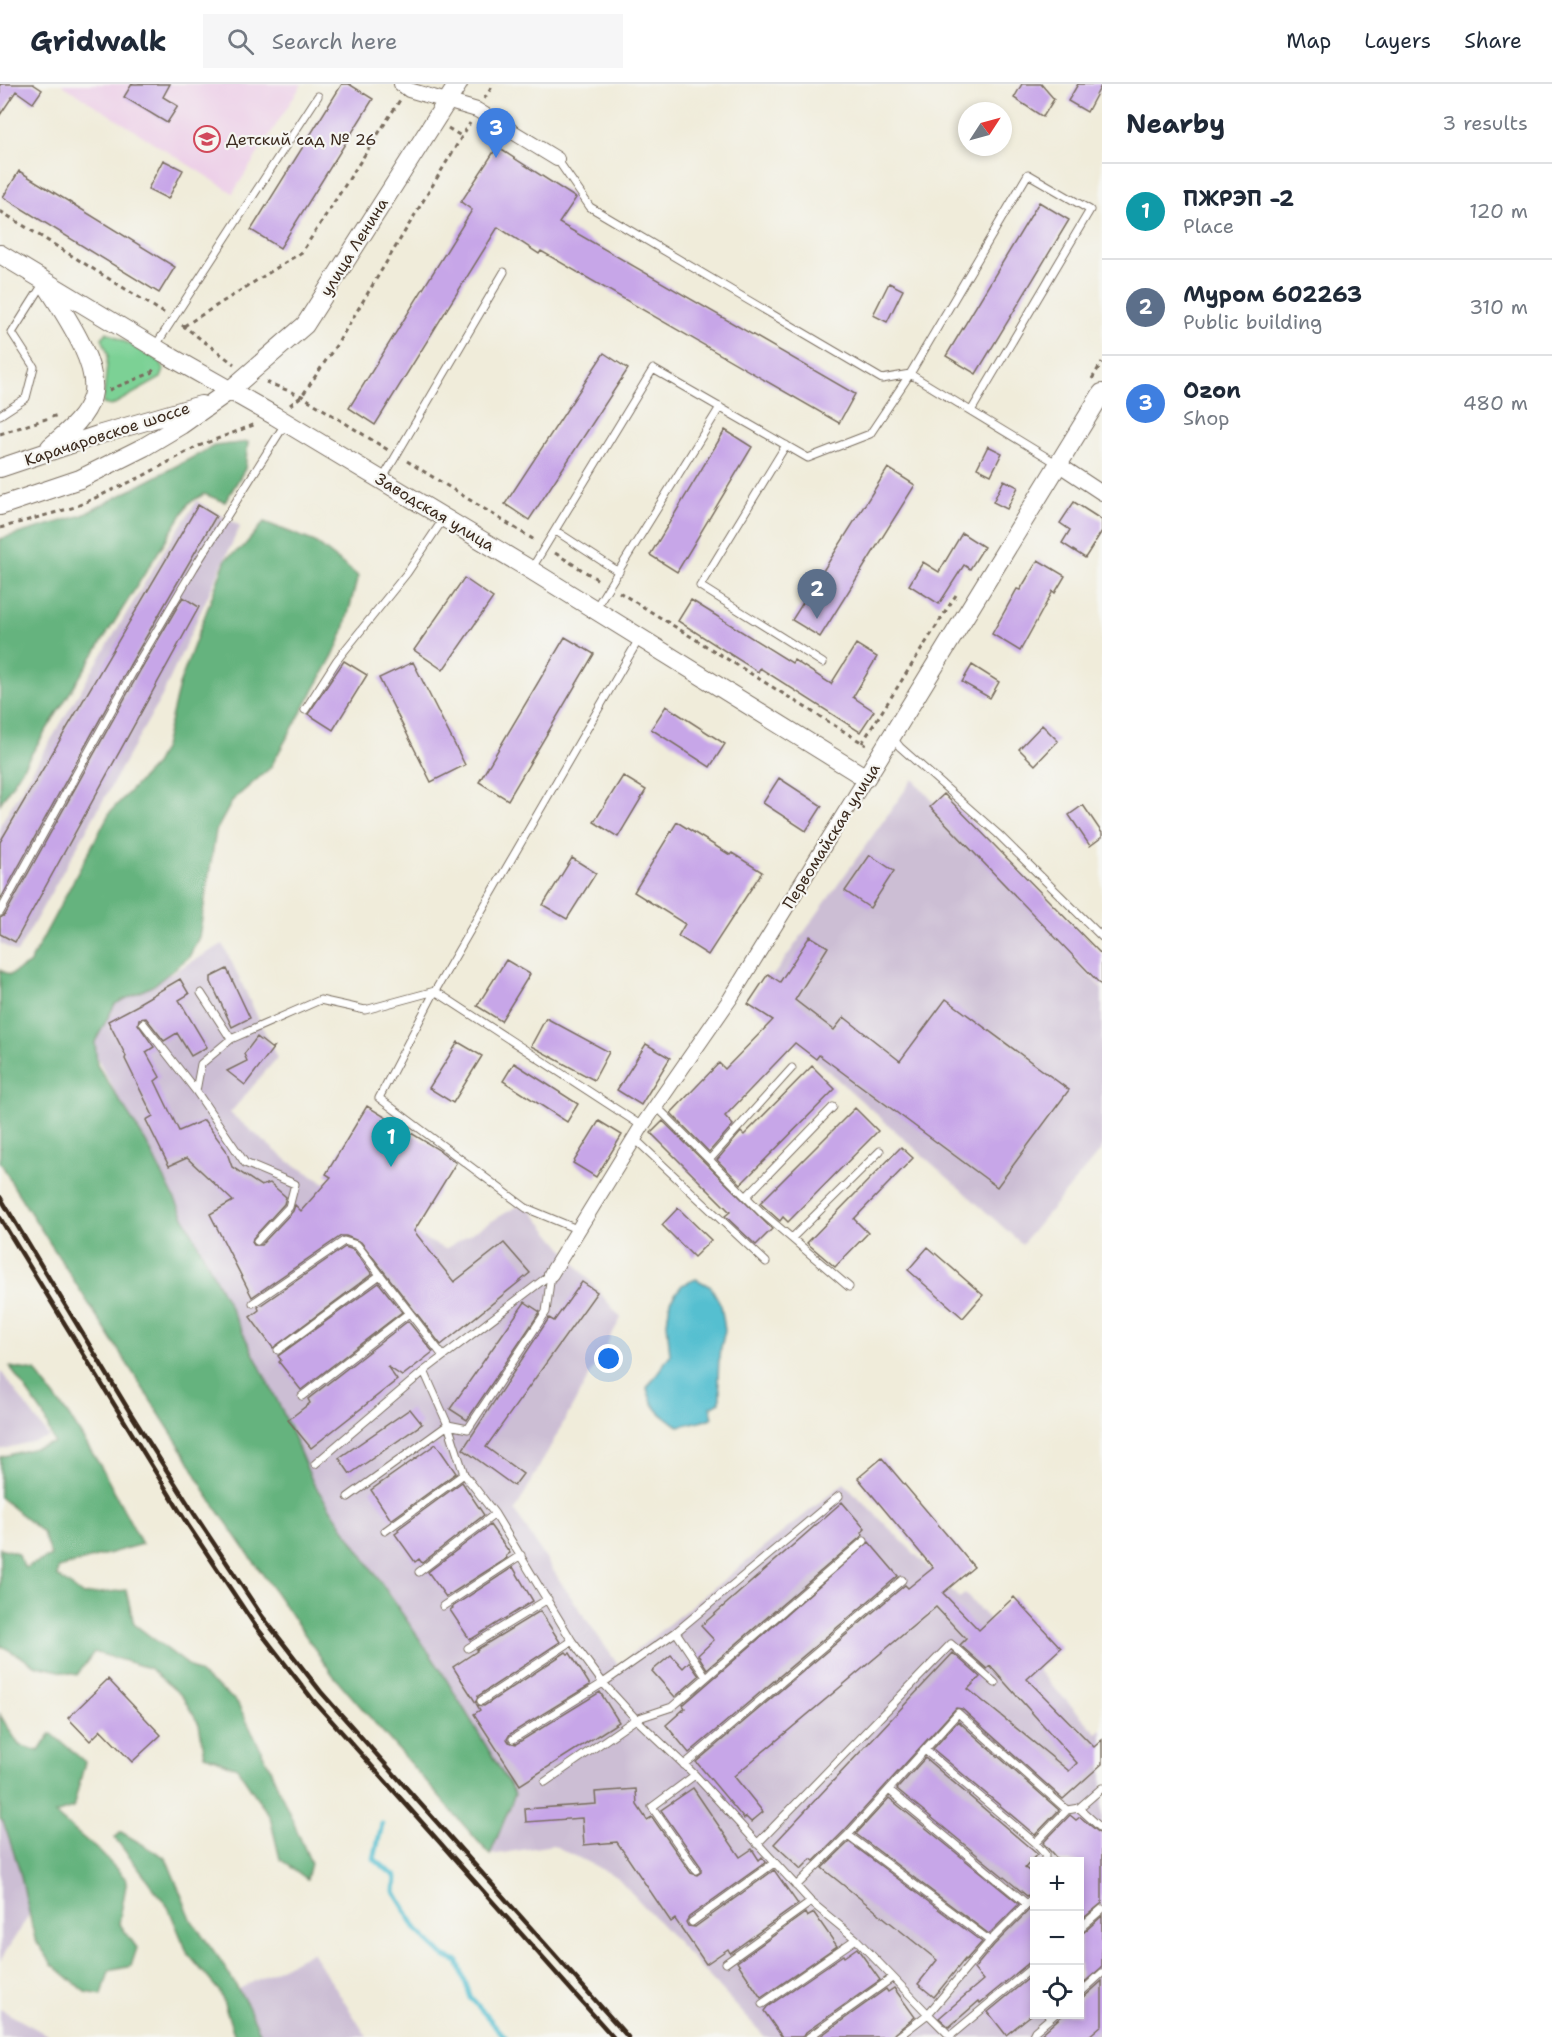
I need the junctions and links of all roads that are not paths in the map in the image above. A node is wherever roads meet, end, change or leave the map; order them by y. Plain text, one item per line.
1 (458, 84) edge
2 (405, 87) edge
3 (318, 96) dead end
4 (447, 100) junction
5 (557, 159) joint
6 (0, 254) edge
7 (504, 272) dead end
8 (45, 282) junction
9 (154, 347) junction
10 (910, 374) junction
11 (1102, 393) edge
12 (222, 396) junction
13 (720, 408) junction
14 (971, 411) junction
15 (0, 415) edge
16 (286, 422) junction
17 (138, 423) junction
18 (786, 445) junction
19 (144, 447) junction
20 (41, 455) junction
21 (1058, 464) junction
22 (0, 468) edge
23 (382, 480) junction
24 (1102, 494) edge
25 (0, 506) edge
26 (444, 518) junction
27 (556, 531) junction
28 (531, 570) junction
29 (619, 572) junction
30 (595, 609) junction
31 (640, 637) junction
32 (823, 663) dead end
33 (305, 710) dead end
34 (888, 745) junction
35 (866, 778) junction
36 (0, 912) edge
37 (1102, 937) edge
38 (435, 992) junction
39 (201, 993) dead end
40 (143, 1023) dead end
41 (231, 1039) junction
42 (792, 1068) dead end
43 (196, 1091) junction
44 (656, 1106) junction
45 (833, 1107) dead end
46 (642, 1126) junction
47 (635, 1139) junction
48 (880, 1150) dead end
49 (710, 1159) junction
50 (746, 1197) junction
51 (580, 1230) junction
52 (792, 1238) junction
53 (257, 1241) dead end
54 (766, 1262) dead end
55 (551, 1274) junction
56 (380, 1275) junction
57 (849, 1287) dead end
58 (253, 1303) dead end
59 (410, 1313) junction
60 (278, 1350) dead end
61 (443, 1356) junction
62 (423, 1371) junction
63 (302, 1396) dead end
64 (448, 1425) junction
65 (315, 1464) dead end
66 (464, 1474) junction
67 (839, 1496) dead end
68 (348, 1497) dead end
69 (495, 1514) junction
70 (385, 1531) dead end
71 (864, 1541) dead end
72 (521, 1555) junction
73 (419, 1572) dead end
74 (902, 1580) dead end
75 (548, 1599) junction
76 (443, 1606) dead end
77 (675, 1632) junction
78 (572, 1641) junction
79 (468, 1648) dead end
80 (706, 1677) junction
81 (603, 1683) junction
82 (995, 1683) dead end
83 (481, 1701) dead end
84 (636, 1719) junction
85 (513, 1740) dead end
86 (925, 1750) junction
87 (684, 1765) junction
88 (695, 1775) junction
89 (545, 1782) dead end
90 (1102, 1788) edge
91 (889, 1790) junction
92 (1079, 1808) junction
93 (1067, 1810) junction
94 (1102, 1829) edge
95 (848, 1835) junction
96 (1035, 1843) junction
97 (757, 1844) junction
98 (1045, 1857) edge
99 (774, 1863) junction
100 (696, 1870) dead end
101 (796, 1886) junction
102 (811, 1902) junction
103 (1028, 1904) joint
104 (1102, 1909) edge
105 (692, 1922) dead end
106 (1084, 1925) edge
107 (856, 1939) junction
108 (990, 1941) junction
109 (726, 1963) dead end
110 (1030, 1970) edge
111 (1102, 1973) edge
112 (892, 1978) junction
113 (1084, 1989) edge
114 (762, 2004) dead end
115 (928, 2014) junction
116 (1049, 2019) edge
117 (809, 2037) edge
118 (898, 2037) edge
119 (951, 2037) edge
120 (1032, 2037) edge

1 - 4 street, улица Ленина
2 - 4 street
3 - 9 lane
4 - 5 street
4 - 12 street, улица Ленина
5 - 10 lane
6 - 8 street, Заводская улица
7 - 23 lane
8 - 9 street, Заводская улица
8 - 15 lane
8 - 20 street
9 - 12 street, Заводская улица
10 - 14 lane
10 - 14 lane
10 - 18 lane
11 - 21 street, Первомайская улица
12 - 16 street, Заводская улица
12 - 17 street, Карачаровское шоссе
12 - 19 street, Карачаровское шоссе
13 - 18 lane
13 - 27 lane
13 - 29 lane
14 - 21 lane
16 - 23 street, Заводская улица
16 - 36 lane
17 - 19 street
17 - 20 street, Карачаровское шоссе
18 - 32 lane
19 - 25 street, Карачаровское шоссе
20 - 22 street, Карачаровское шоссе
21 - 24 street
21 - 34 street, Первомайская улица
23 - 26 street, Заводская улица
26 - 28 street, Заводская улица
26 - 33 lane
27 - 28 lane
27 - 29 lane
28 - 30 street, Заводская улица
29 - 30 lane
30 - 31 street, Заводская улица
31 - 35 street, Заводская улица
31 - 38 lane
34 - 35 street, Первомайская улица
34 - 37 lane
35 - 44 street, Первомайская улица
38 - 41 lane
38 - 46 lane
38 - 51 lane
39 - 41 lane
40 - 43 lane
41 - 43 lane
42 - 49 lane
43 - 53 lane
44 - 46 street, Первомайская улица
44 - 49 lane
45 - 50 lane
46 - 47 street, Первомайская улица
47 - 51 street, Первомайская улица
47 - 54 lane
48 - 52 lane
49 - 50 lane
50 - 52 lane
51 - 55 street, Первомайская улица
52 - 57 lane
55 - 61 lane
55 - 64 lane
56 - 58 lane
56 - 59 lane
56 - 60 lane
59 - 61 lane
59 - 63 lane
61 - 62 lane
62 - 64 lane
62 - 65 lane
64 - 66 lane
64 - 68 lane
66 - 69 lane
66 - 70 lane
67 - 77 lane
69 - 72 lane
69 - 73 lane
71 - 80 lane
72 - 75 lane
72 - 76 lane
74 - 87 lane
75 - 78 lane
75 - 79 lane
77 - 80 lane
77 - 81 lane
78 - 81 lane
78 - 83 lane
80 - 84 lane
81 - 84 lane
81 - 85 lane
82 - 97 lane
84 - 87 lane
84 - 89 lane
86 - 91 lane
86 - 93 lane
86 - 96 lane
87 - 88 lane
88 - 97 lane
88 - 100 lane
90 - 92 lane
91 - 95 lane
91 - 103 lane
92 - 93 lane
92 - 94 lane
93 - 96 lane
95 - 101 lane
95 - 108 lane
96 - 98 lane
97 - 99 lane
99 - 101 lane
99 - 105 lane
101 - 102 lane
102 - 107 lane
102 - 109 lane
103 - 108 lane
104 - 106 lane
107 - 112 lane
107 - 114 lane
108 - 115 lane
110 - 119 lane
111 - 113 lane
112 - 115 lane
112 - 117 lane
115 - 118 lane
115 - 119 lane
116 - 120 lane

